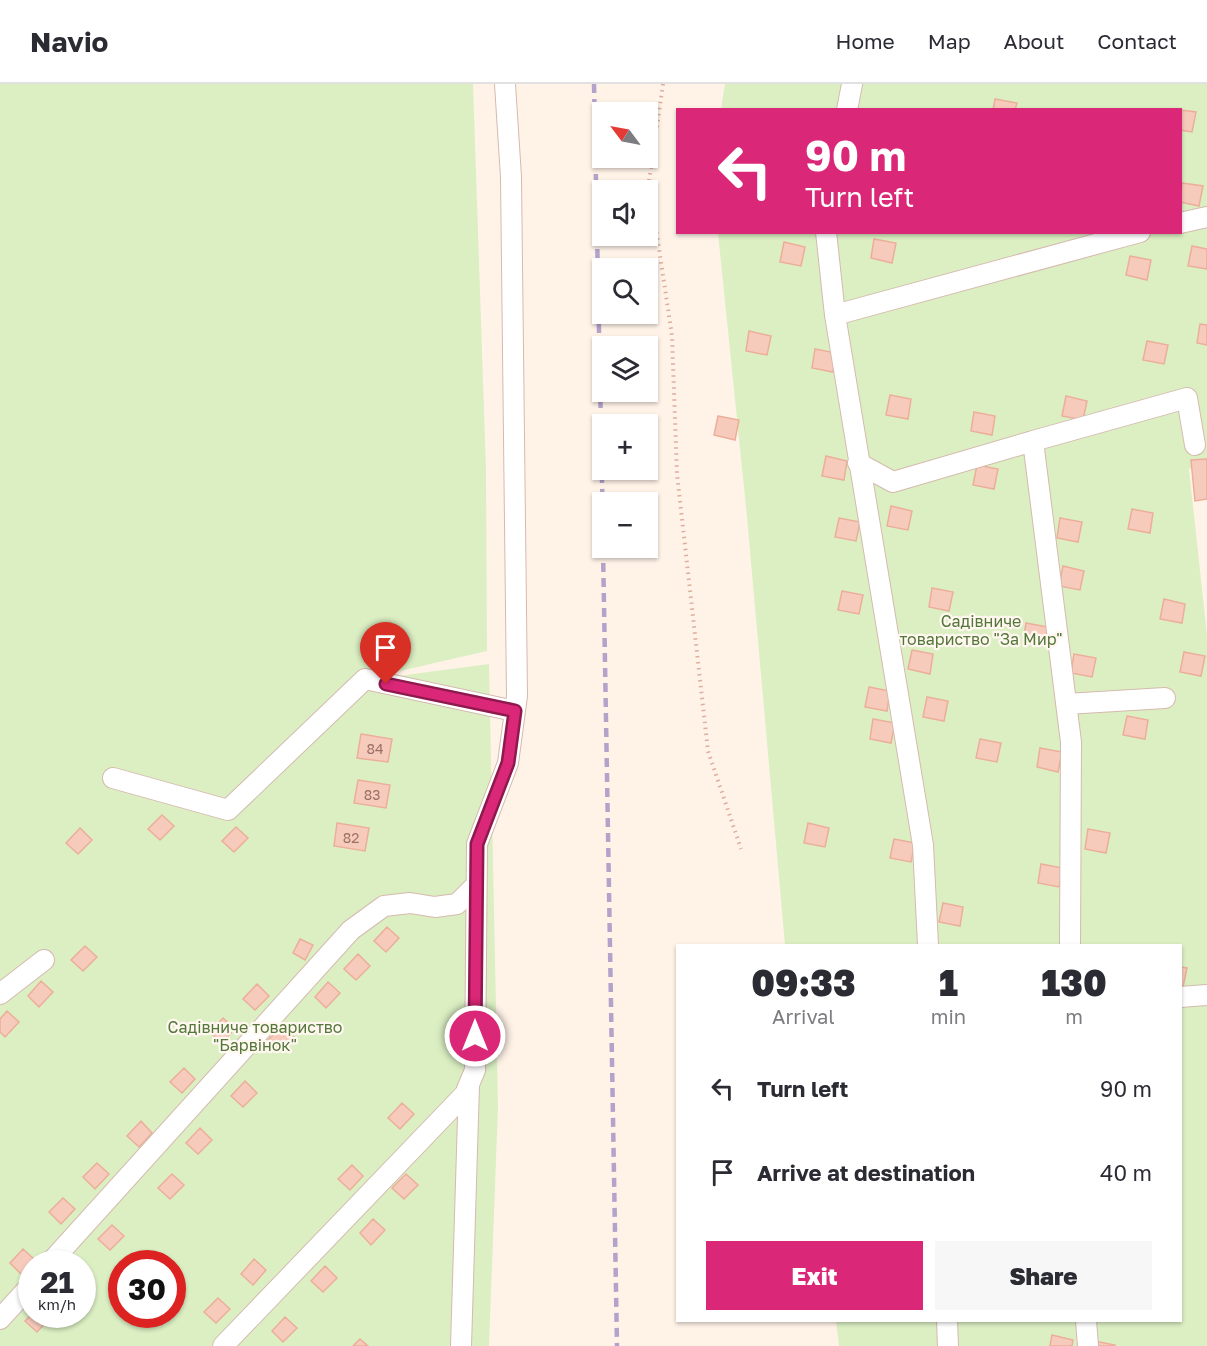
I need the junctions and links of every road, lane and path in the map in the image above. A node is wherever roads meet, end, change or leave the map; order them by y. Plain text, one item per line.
1 (505, 84) edge
2 (663, 84) edge
3 (852, 84) edge
4 (847, 108) edge
5 (1207, 217) edge
6 (1182, 223) edge
7 (826, 234) edge
8 (1133, 234) edge
9 (835, 315) junction
10 (1033, 441) junction
11 (1195, 446) dead end
12 (858, 463) junction
13 (1165, 698) dead end
14 (1066, 704) junction
15 (515, 711) junction
16 (113, 778) dead end
17 (741, 849) dead end
18 (476, 885) junction
19 (928, 944) edge
20 (1070, 944) edge
21 (44, 960) dead end
22 (0, 994) edge
23 (1207, 995) edge
24 (1182, 997) edge
25 (469, 1085) junction
26 (62, 1250) edge
27 (18, 1299) edge
28 (0, 1319) edge
29 (946, 1322) edge
30 (1086, 1322) edge
31 (223, 1346) edge
32 (460, 1346) edge
33 (948, 1346) edge
34 (1088, 1346) edge

1 - 15 street
2 - 17 path
3 - 4 street
5 - 6 street
7 - 9 street
8 - 9 street
9 - 12 street
10 - 11 street
10 - 12 street
10 - 14 street
12 - 19 street
13 - 14 street
14 - 20 street
15 - 16 street
15 - 18 street
18 - 25 street
18 - 26 street
21 - 22 street
23 - 24 street
25 - 31 street
25 - 32 street
27 - 28 street
29 - 33 street
30 - 34 street

